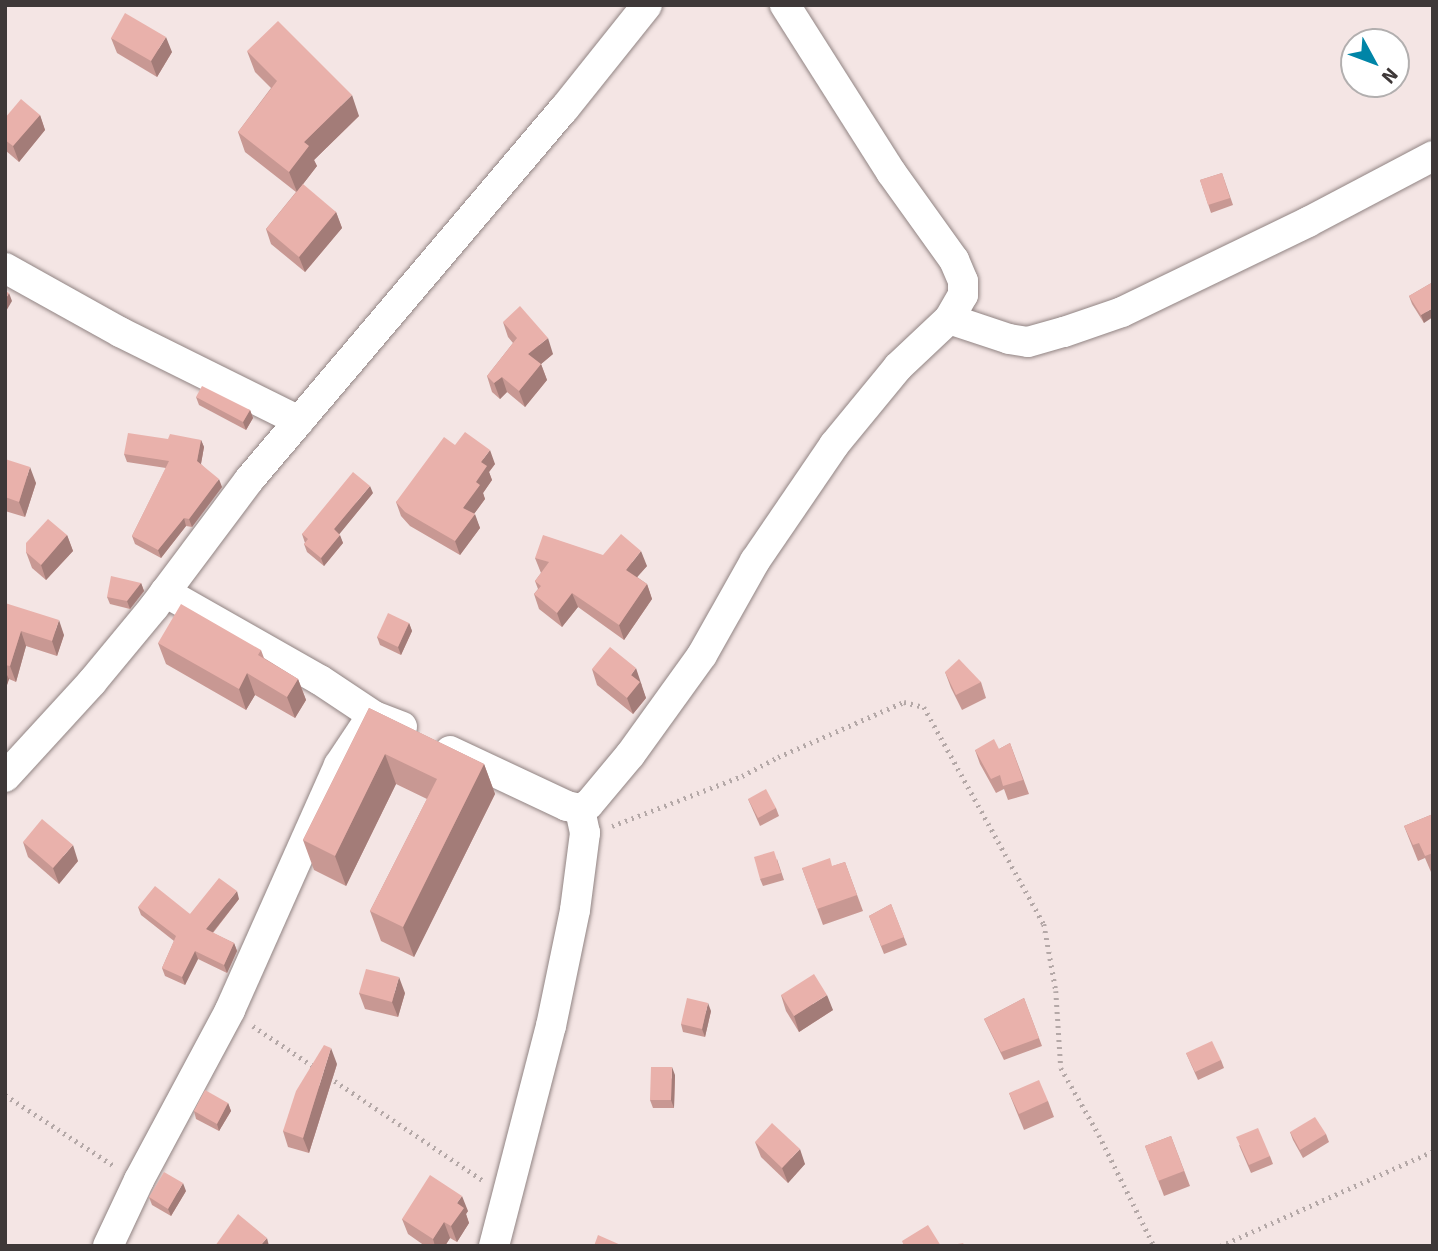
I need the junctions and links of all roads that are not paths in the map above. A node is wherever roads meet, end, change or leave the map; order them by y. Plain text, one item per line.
1 (647, 5) edge
2 (785, 5) edge
3 (1433, 156) edge
4 (5, 268) edge
5 (949, 318) junction
6 (299, 421) junction
7 (166, 592) junction
8 (374, 716) junction
9 (5, 777) edge
10 (580, 809) junction
11 (108, 1246) edge
12 (494, 1246) edge

1 - 6 street
2 - 5 street
3 - 5 street
4 - 6 street
5 - 10 street
6 - 7 street
7 - 8 street
7 - 9 street
8 - 10 street
8 - 11 street
10 - 12 street

